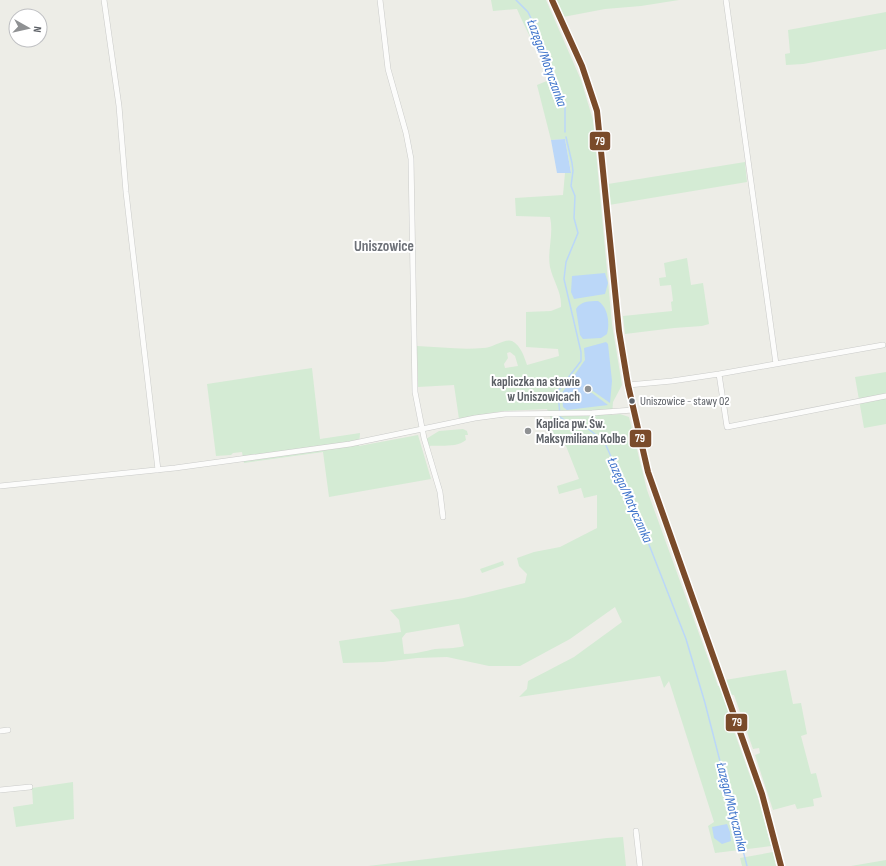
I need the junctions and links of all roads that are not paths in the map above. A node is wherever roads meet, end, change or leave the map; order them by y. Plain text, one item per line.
1 (104, 0) edge
2 (380, 0) edge
3 (552, 0) edge
4 (726, 0) edge
5 (883, 345) dead end
6 (776, 364) junction
7 (719, 374) junction
8 (628, 385) junction
9 (886, 396) edge
10 (633, 410) junction
11 (423, 429) junction
12 (158, 470) junction
13 (0, 486) edge
14 (443, 517) dead end
15 (8, 730) dead end
16 (0, 731) edge
17 (30, 787) dead end
18 (0, 790) edge
19 (636, 831) dead end
20 (640, 866) edge
21 (781, 866) edge

1 - 12 street
2 - 11 street
3 - 8 street
4 - 6 street
5 - 6 street
6 - 7 street
7 - 8 street
7 - 9 street
8 - 10 street
10 - 11 street
10 - 21 street
11 - 12 street
11 - 14 street
12 - 13 street
15 - 16 street
17 - 18 street
19 - 20 street

